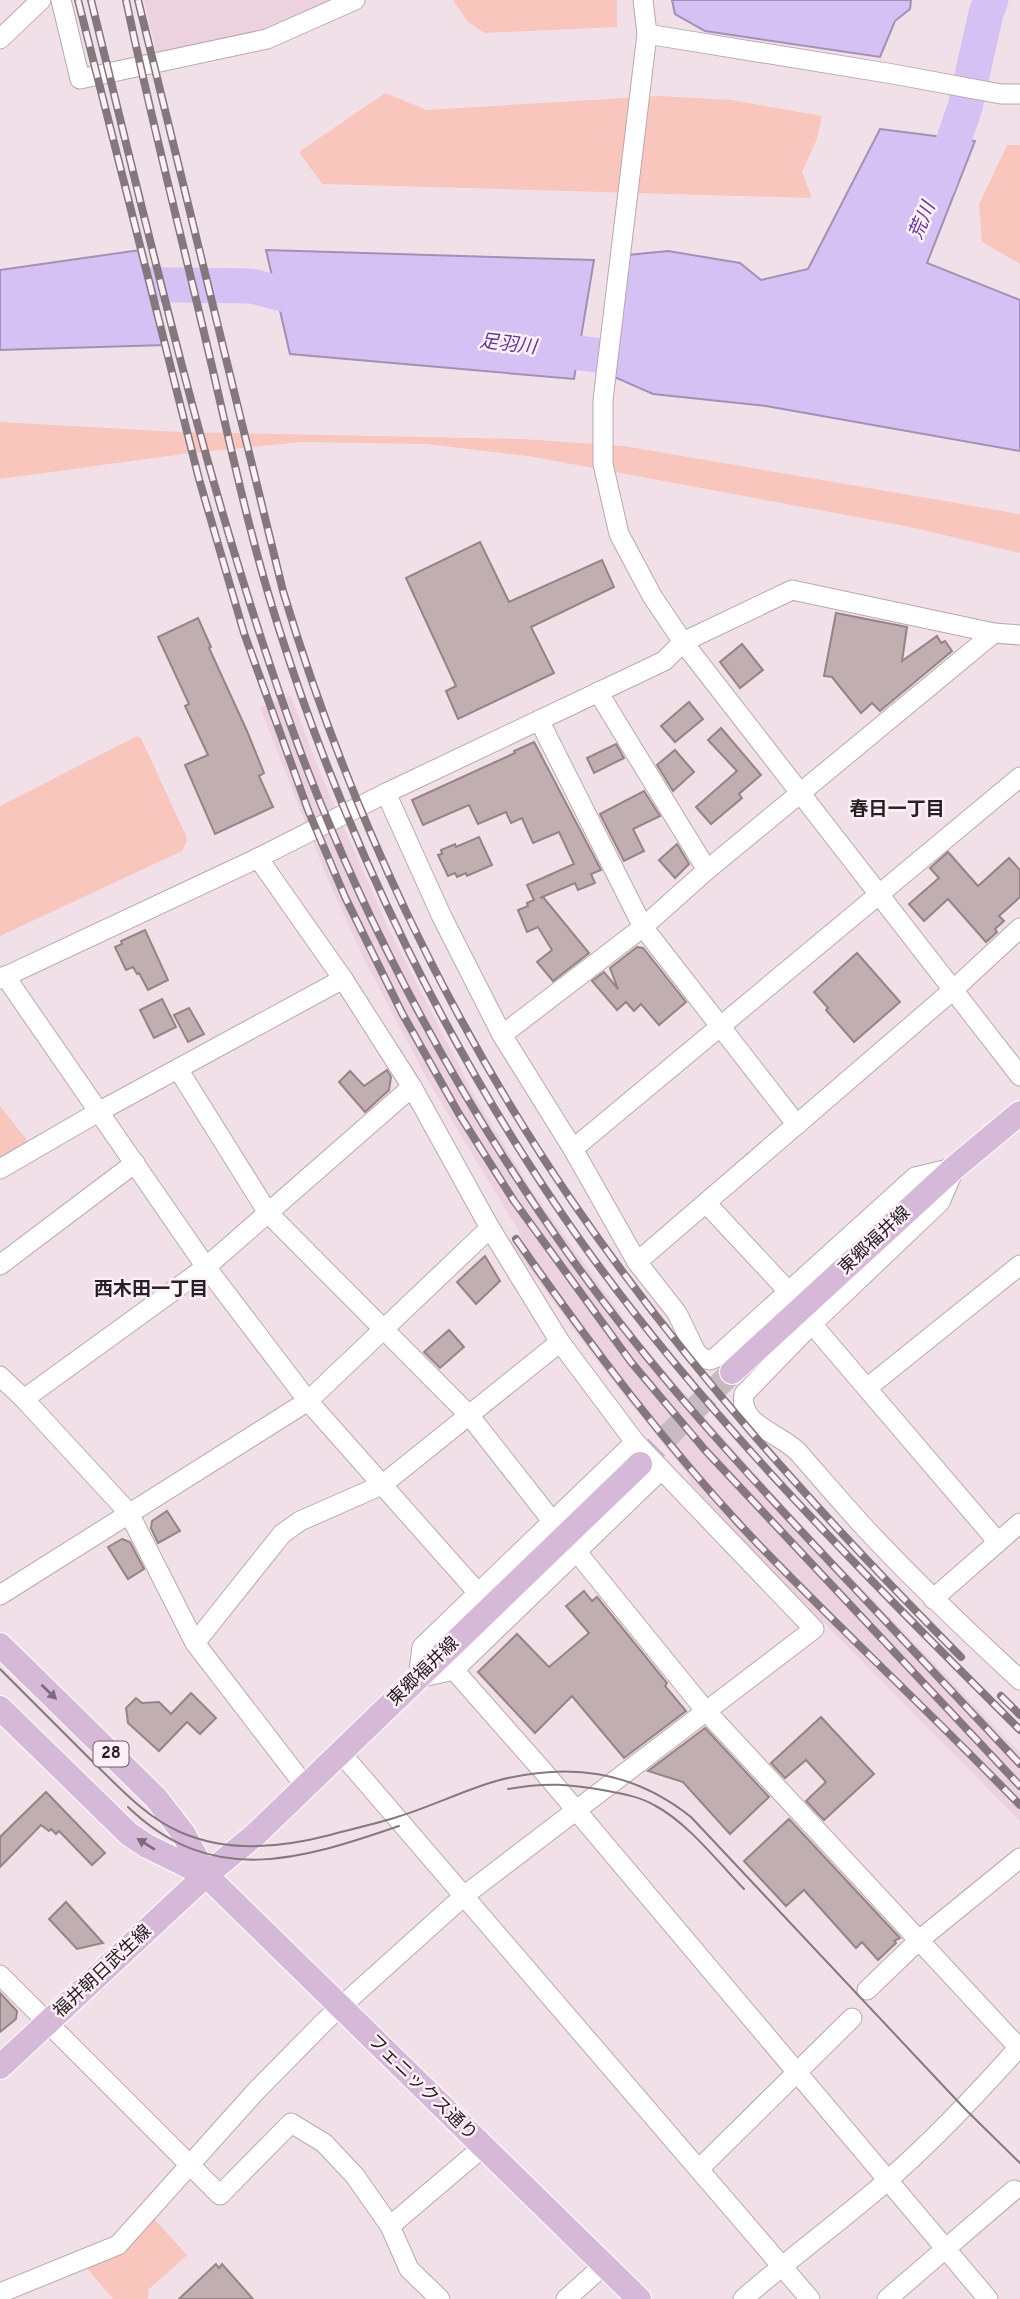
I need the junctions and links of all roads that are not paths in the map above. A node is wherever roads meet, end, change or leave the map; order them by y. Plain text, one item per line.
1 (41, 0) edge
2 (61, 0) edge
3 (355, 0) edge
4 (643, 0) edge
5 (647, 34) junction
6 (0, 39) edge
7 (1011, 94) edge
8 (994, 633) junction
9 (1020, 636) edge
10 (683, 642) junction
11 (598, 692) junction
12 (539, 720) junction
13 (1020, 777) edge
14 (386, 793) junction
15 (800, 793) junction
16 (258, 858) junction
17 (707, 870) junction
18 (878, 892) junction
19 (643, 927) junction
20 (1020, 928) edge
21 (3, 978) edge
22 (343, 979) junction
23 (953, 990) junction
24 (720, 1026) junction
25 (502, 1035) junction
26 (178, 1069) junction
27 (1020, 1076) edge
28 (412, 1087) junction
29 (100, 1111) junction
30 (1020, 1113) edge
31 (797, 1125) junction
32 (573, 1149) junction
33 (135, 1163) junction
34 (954, 1168) junction
35 (0, 1169) edge
36 (706, 1203) junction
37 (268, 1213) junction
38 (490, 1228) junction
39 (637, 1262) junction
40 (0, 1265) edge
41 (1020, 1265) edge
42 (206, 1267) junction
43 (789, 1292) junction
44 (812, 1324) junction
45 (383, 1329) junction
46 (560, 1342) junction
47 (732, 1372) tunnel mouth
48 (0, 1376) edge
49 (867, 1388) junction
50 (24, 1399) junction
51 (308, 1401) junction
52 (468, 1415) junction
53 (645, 1459) junction
54 (382, 1485) junction
55 (129, 1513) junction
56 (553, 1522) junction
57 (1020, 1523) edge
58 (998, 1542) junction
59 (576, 1552) junction
60 (479, 1594) junction
61 (0, 1595) edge
62 (933, 1599) junction
63 (195, 1643) junction
64 (0, 1645) edge
65 (454, 1670) junction
66 (418, 1678) junction
67 (1020, 1681) edge
68 (0, 1708) edge
69 (705, 1710) junction
70 (341, 1753) junction
71 (305, 1786) junction
72 (575, 1811) junction
73 (1020, 1858) edge
74 (206, 1875) junction
75 (465, 1895) junction
76 (918, 1941) junction
77 (0, 1975) edge
78 (867, 1990) dead end
79 (339, 2007) junction
80 (852, 2018) dead end
81 (49, 2023) junction
82 (1020, 2047) edge
83 (0, 2067) edge
84 (795, 2072) junction
85 (482, 2147) junction
86 (190, 2166) junction
87 (699, 2169) junction
88 (888, 2181) junction
89 (1014, 2190) dead end
90 (390, 2226) junction
91 (945, 2249) junction
92 (604, 2265) junction
93 (781, 2265) junction
94 (0, 2293) edge
95 (440, 2299) edge
96 (566, 2299) edge
97 (639, 2299) edge
98 (743, 2299) edge
99 (810, 2299) edge
100 (887, 2299) edge
101 (988, 2299) edge

1 - 6 street
2 - 3 street
4 - 5 street
5 - 7 street
5 - 10 street
8 - 9 street
8 - 10 street
8 - 15 street
10 - 11 street
10 - 15 street
11 - 12 street
11 - 17 street
12 - 14 street
12 - 19 street
13 - 18 street
14 - 16 street
14 - 25 street
15 - 17 street
15 - 18 street
16 - 21 street
16 - 22 street
17 - 19 street
18 - 23 street
18 - 24 street
19 - 24 street
19 - 25 street
20 - 23 street
21 - 29 street
22 - 26 street
22 - 28 street
23 - 27 street
23 - 31 street
24 - 31 street
24 - 32 street
25 - 32 street
26 - 29 street
26 - 37 street
28 - 37 street
28 - 38 street
29 - 33 street
29 - 35 street
30 - 34 main road, 東郷福井線
31 - 36 street
32 - 39 street
33 - 40 street
33 - 42 street
34 - 43 street
34 - 44 street
34 - 47 main road, 東郷福井線
36 - 39 street
36 - 43 street
37 - 42 street
37 - 45 street
38 - 45 street
38 - 46 street
39 - 43 street
41 - 49 street
42 - 50 street
42 - 51 street
44 - 49 street
44 - 62 street
45 - 51 street
45 - 52 street
46 - 52 street
46 - 53 street
48 - 50 street
49 - 58 street
50 - 55 street
51 - 54 street
51 - 55 street
52 - 54 street
52 - 56 street
53 - 56 street
53 - 59 street
53 - 66 main road, 東郷福井線
53 - 69 street
54 - 60 street
54 - 63 street
55 - 61 street
55 - 63 street
56 - 60 street
57 - 58 street
58 - 62 street
59 - 65 street
59 - 69 street
60 - 66 street
62 - 67 street
63 - 71 street
64 -> 74 main road, フェニックス通り / 28
65 - 66 street
65 - 72 street
66 - 70 main road, 東郷福井線
74 -> 68 main road, フェニックス通り / 28
69 - 72 street
69 - 76 street
70 - 71 main road, 東郷福井線
70 - 75 street
71 - 74 main road, 東郷福井線
72 - 75 street
72 - 84 street
73 - 76 street
74 - 79 main road, フェニックス通り
74 - 81 main road, 福井朝日武生線
75 - 79 street
75 - 87 street
76 - 78 street
76 - 82 street
77 - 81 street
79 - 85 main road, フェニックス通り
79 - 86 street
80 - 84 street
81 - 83 main road, 福井朝日武生線
81 - 86 street
82 - 88 street
84 - 87 street
84 - 88 street
85 - 90 street
85 - 92 main road, フェニックス通り
86 - 90 street
86 - 94 street
87 - 93 street
88 - 91 street
88 - 93 street
89 - 91 street
90 - 95 street
91 - 100 street
91 - 101 street
92 - 96 street
92 - 97 main road, フェニックス通り
93 - 98 street
93 - 99 street

